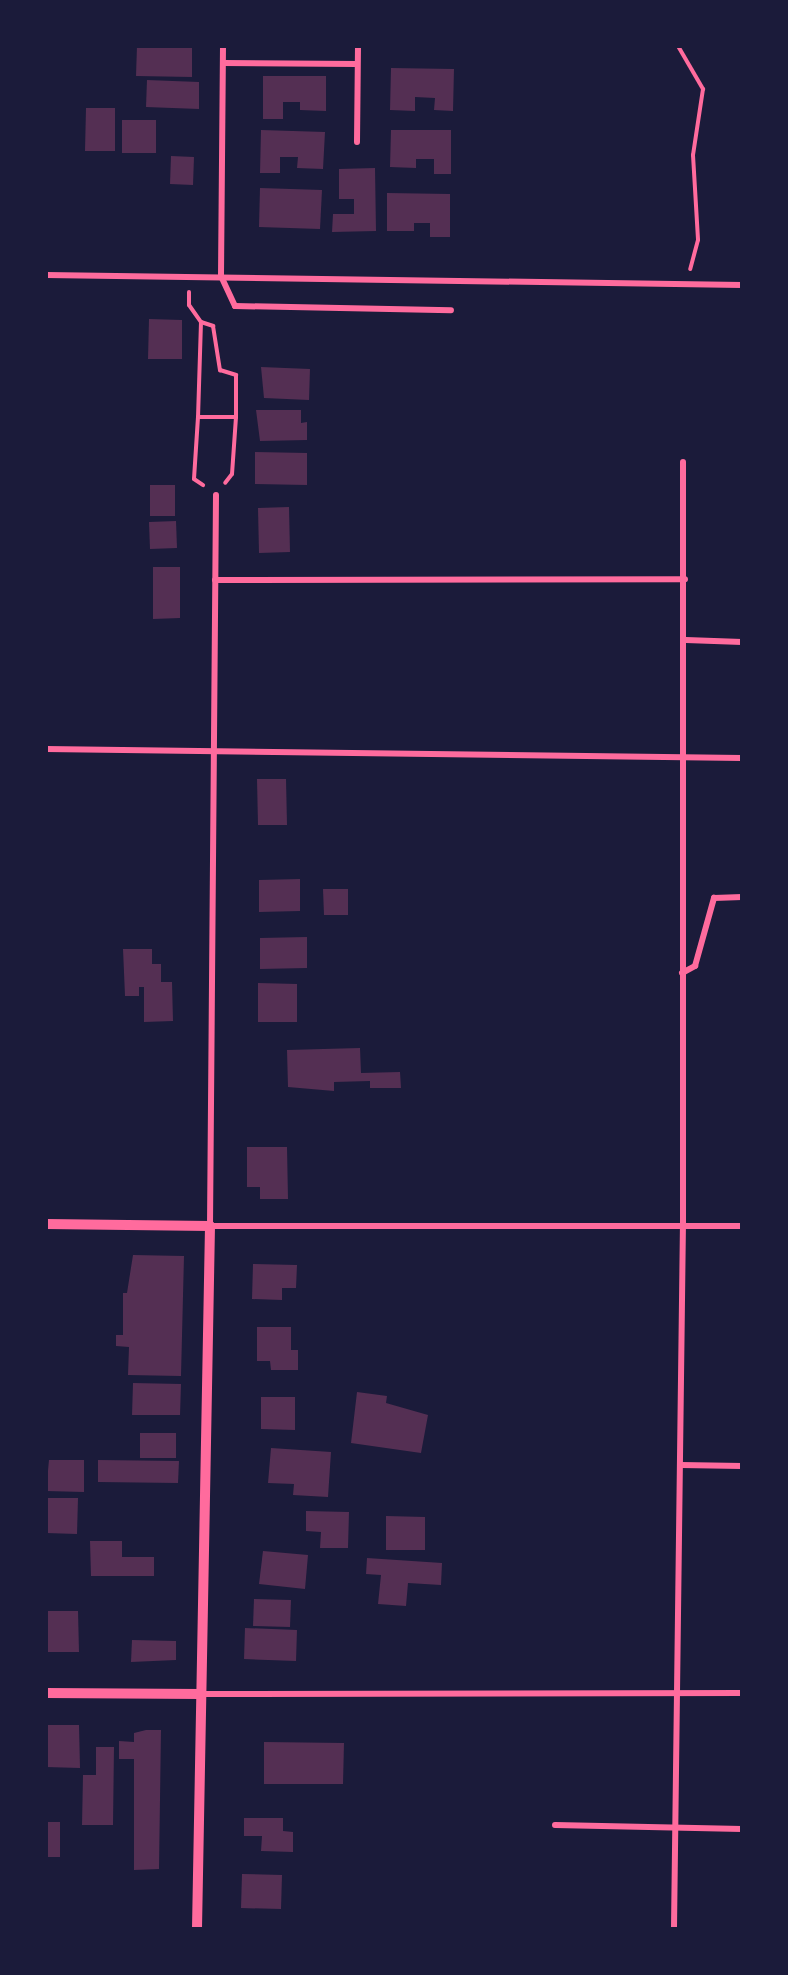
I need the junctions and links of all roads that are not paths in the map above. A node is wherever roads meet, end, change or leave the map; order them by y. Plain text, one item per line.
1 (223, 46) edge
2 (358, 46) edge
3 (222, 63) junction
4 (357, 64) junction
5 (357, 142) dead end
6 (46, 275) edge
7 (221, 276) junction
8 (741, 285) edge
9 (451, 310) dead end
10 (683, 462) dead end
11 (216, 495) road end
12 (686, 579) junction
13 (215, 580) junction
14 (686, 640) junction
15 (741, 642) edge
16 (46, 749) edge
17 (212, 749) junction
18 (684, 756) junction
19 (741, 758) edge
20 (741, 897) edge
21 (682, 972) junction
22 (46, 1224) edge
23 (210, 1226) junction
24 (683, 1226) junction
25 (741, 1226) edge
26 (681, 1465) junction
27 (741, 1466) edge
28 (46, 1693) edge
29 (201, 1694) junction
30 (741, 1694) edge
31 (677, 1695) junction
32 (555, 1826) dead end
33 (676, 1828) junction
34 (741, 1829) edge
35 (197, 1929) edge
36 (674, 1929) edge

1 - 3 street
2 - 4 street
3 - 4 street
3 - 7 street
4 - 5 street
6 - 7 street
7 - 8 street
7 - 9 street
10 - 12 street
11 - 13 street
12 - 13 street
12 - 14 street
13 - 17 street
14 - 15 street
14 - 18 street
16 - 17 street
17 - 18 street
17 - 23 street
18 - 19 street
18 - 21 street
20 - 21 street
21 - 24 street
22 - 23 street
23 - 24 street
23 - 29 street
24 - 25 street
24 - 26 street
26 - 27 street
26 - 31 street
28 - 29 street
29 - 31 street
29 - 35 street
30 - 31 street
31 - 33 street
32 - 33 street
33 - 34 street
33 - 36 street

